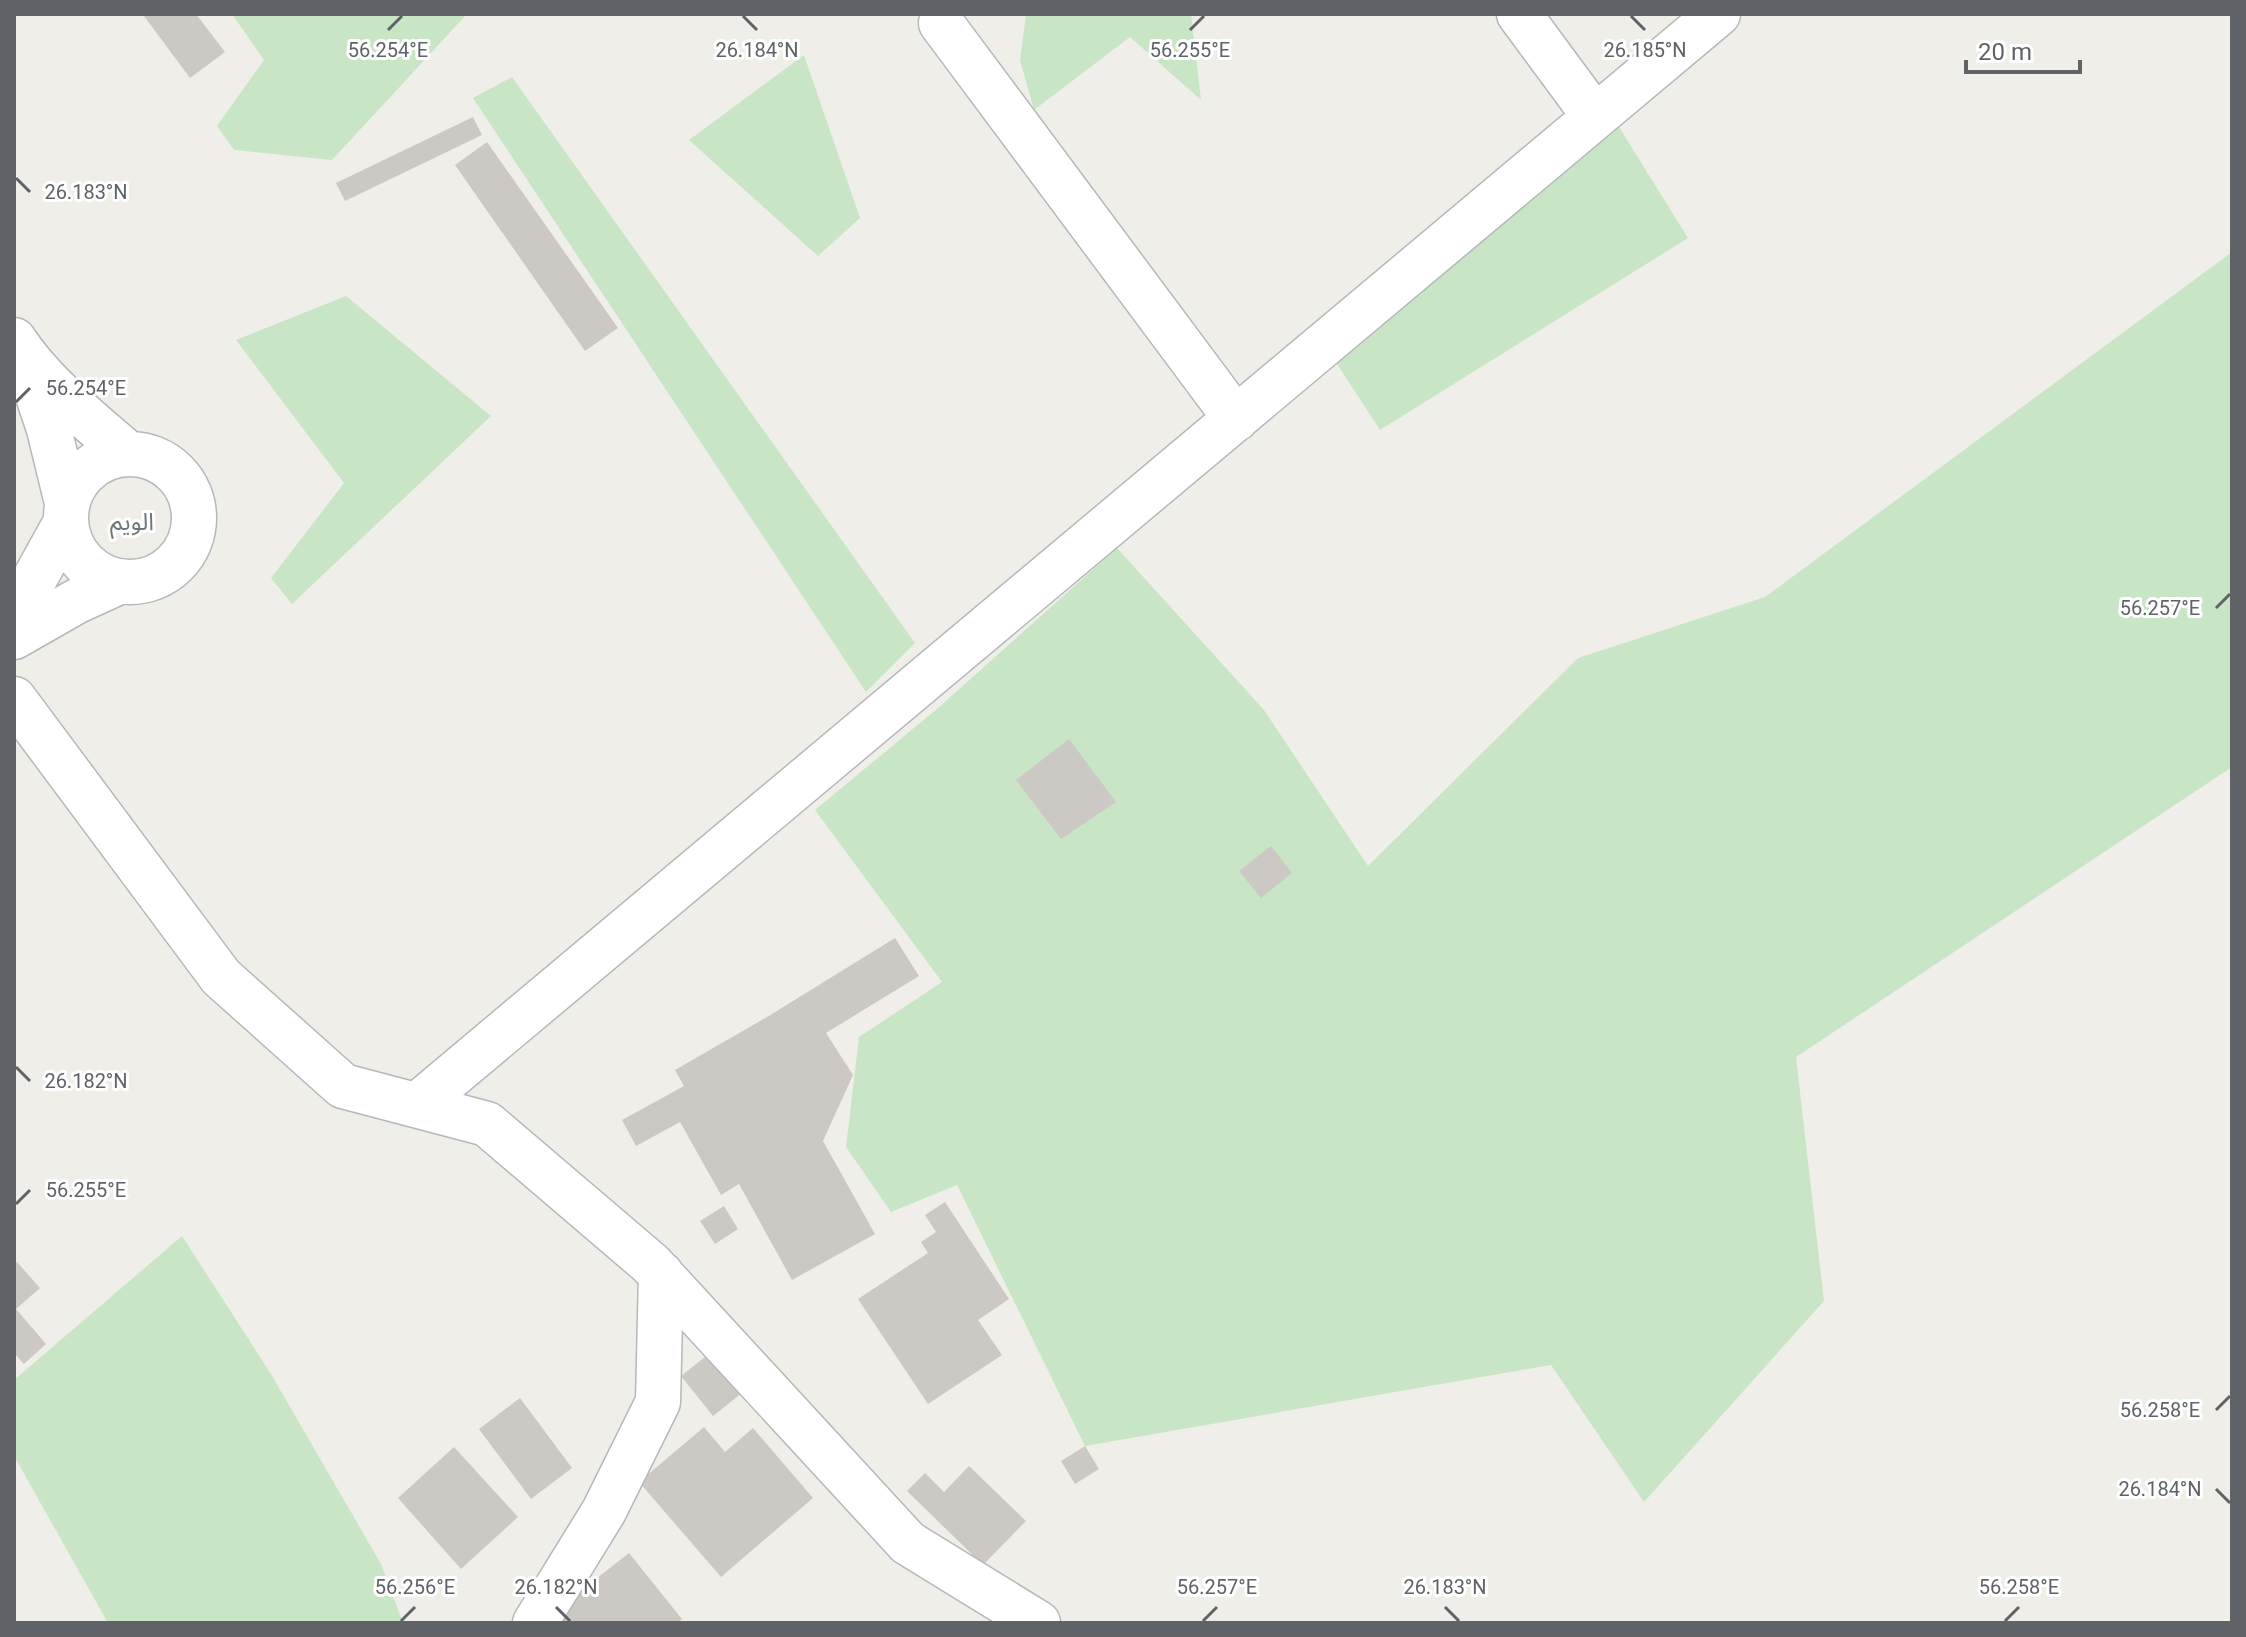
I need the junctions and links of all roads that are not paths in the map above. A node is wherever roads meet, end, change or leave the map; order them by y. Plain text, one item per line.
1 (1519, 14) edge
2 (1718, 14) edge
3 (941, 23) dead end
4 (1595, 117) junction
5 (19, 348) edge
6 (1236, 419) junction
7 (127, 453) junction
8 (66, 512) junction
9 (119, 582) junction
10 (14, 616) edge
11 (14, 637) edge
12 (14, 699) edge
13 (417, 1105) junction
14 (661, 1274) junction
15 (535, 1623) edge
16 (1038, 1623) edge

1 - 4 street
2 - 4 street
3 - 6 street
4 - 6 street
5 - 7 street
5 - 8 street
6 - 13 street
7 - 8 street
7 - 9 street
8 - 9 street
8 - 10 street
9 - 11 street
12 - 13 street
13 - 14 street
14 - 15 street
14 - 16 street

